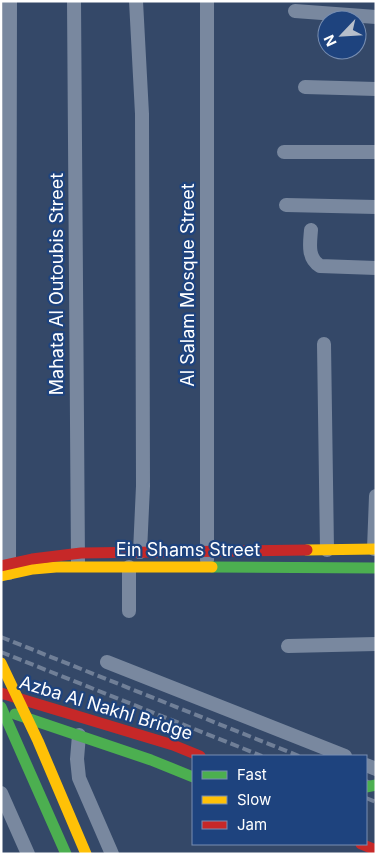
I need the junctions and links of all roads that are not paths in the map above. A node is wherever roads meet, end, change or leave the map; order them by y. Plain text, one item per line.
1 (10, 1) edge
2 (74, 1) edge
3 (136, 1) edge
4 (207, 1) edge
5 (296, 11) dead end
6 (376, 16) edge
7 (305, 87) dead end
8 (376, 89) edge
9 (284, 152) dead end
10 (376, 152) edge
11 (286, 205) dead end
12 (376, 207) edge
13 (311, 230) dead end
14 (376, 268) edge
15 (324, 344) dead end
16 (376, 496) edge
17 (5, 520) edge
18 (375, 549) edge
19 (1, 550) edge
20 (326, 550) junction
21 (140, 552) junction
22 (32, 558) junction
23 (78, 567) junction
24 (129, 567) junction
25 (206, 568) junction
26 (376, 568) edge
27 (4, 572) edge
28 (129, 611) dead end
29 (376, 644) edge
30 (288, 646) dead end
31 (107, 662) dead end
32 (1, 663) edge
33 (1, 694) edge
34 (1, 708) edge
35 (79, 735) junction
36 (198, 755) edge
37 (342, 755) edge
38 (192, 777) edge
39 (1, 793) edge
40 (364, 845) edge
41 (376, 850) edge
42 (28, 854) edge
43 (66, 854) edge
44 (86, 854) edge
45 (112, 854) edge

1 - 17 street
2 - 23 street, Mahata Al Outoubis Street
3 - 21 street
4 - 25 street, Al Salam Mosque Street
5 - 6 street
7 - 8 street
9 - 10 street
11 - 12 street
13 - 14 street
15 - 20 street
16 - 18 street
17 - 27 street
18 - 20 main road
19 - 22 main road
20 - 21 main road, bridge
21 - 22 main road, bridge
22 - 27 main road, bridge
23 - 24 main road, Ein Shams Street
23 - 27 main road, Ein Shams Street
24 - 25 main road, Ein Shams Street
24 - 28 street
25 - 26 main road, Ein Shams Street
29 - 30 street
31 - 37 street
32 - 44 main road, bridge
33 - 36 main road, Azba Al Nakhl Bridge
34 - 35 main road
34 - 43 main road, bridge
35 - 38 main road
35 - 45 street
39 - 42 street
40 - 41 main road

